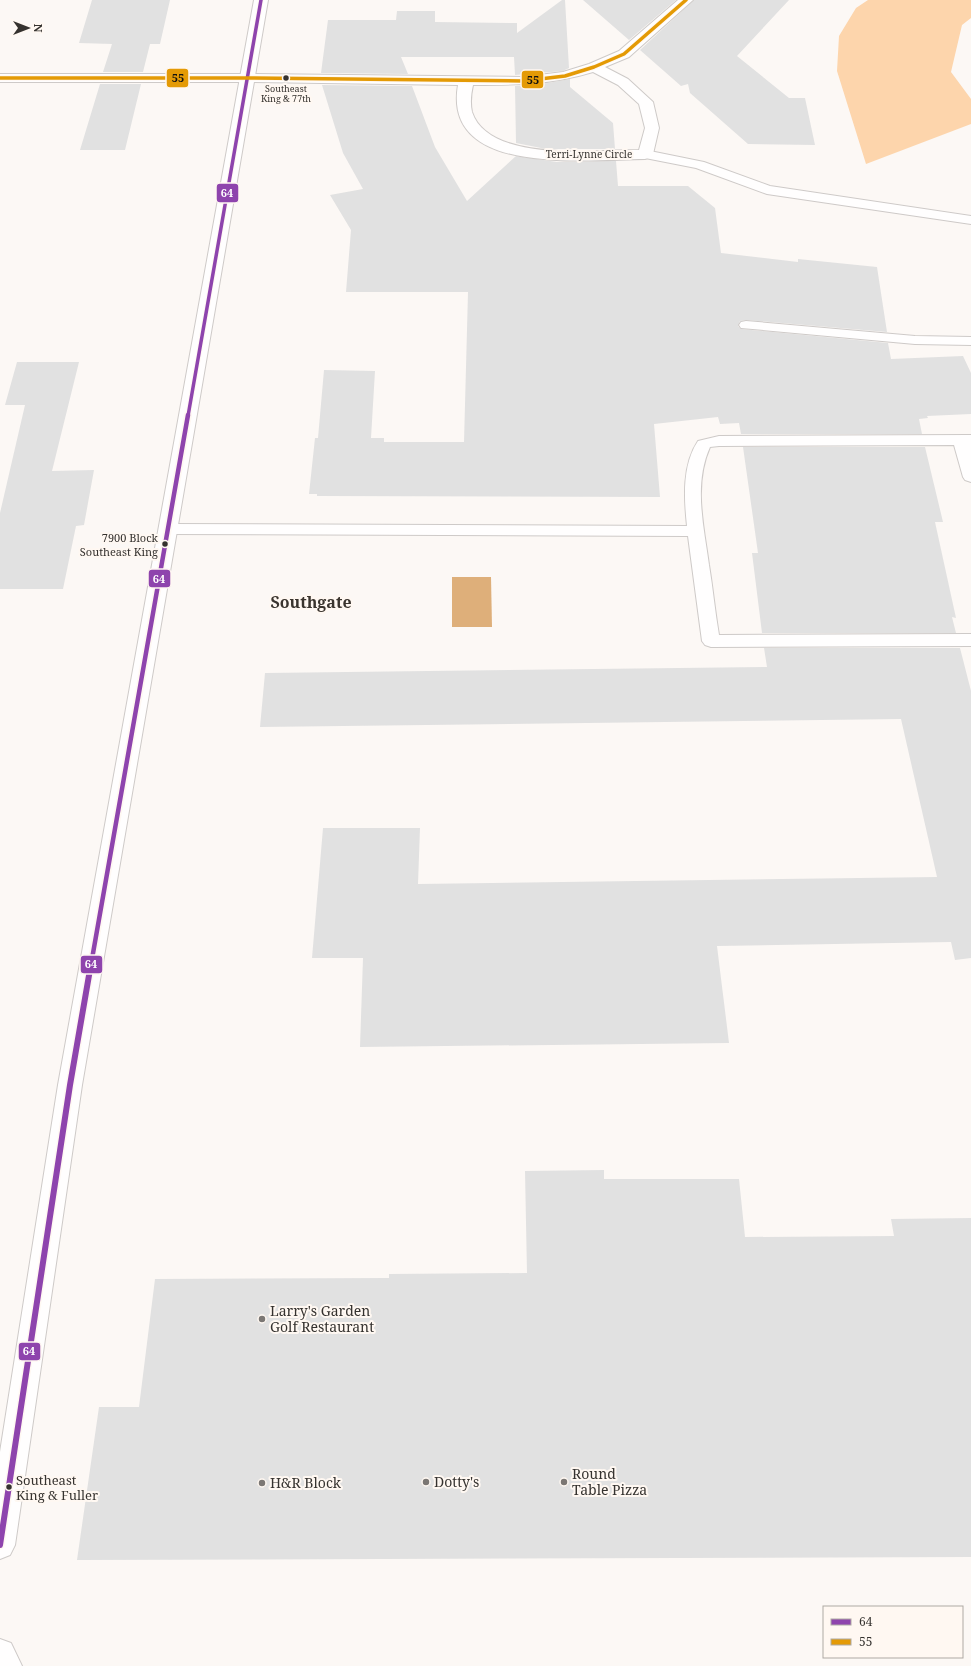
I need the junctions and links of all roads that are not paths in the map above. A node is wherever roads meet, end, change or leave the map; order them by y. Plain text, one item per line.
1 (261, 0) edge
2 (686, 0) edge
3 (594, 67) junction
4 (0, 78) edge
5 (248, 78) junction
6 (466, 81) junction
7 (645, 154) junction
8 (971, 220) edge
9 (746, 325) dead end
10 (971, 341) edge
11 (966, 440) edge
12 (971, 478) edge
13 (168, 529) junction
14 (696, 531) junction
15 (971, 640) edge
16 (0, 1545) edge
17 (0, 1654) edge
18 (7, 1666) edge

1 - 5 main road
2 - 3 main road
3 - 6 main road
3 - 7 main road, Terri-Lynne Circle
4 - 5 main road
5 - 6 main road
5 - 13 main road
6 - 7 main road, Terri-Lynne Circle
7 - 8 lane
9 - 10 lane
11 - 12 lane
11 - 14 lane
13 - 14 lane
13 - 16 main road
14 - 15 lane
17 - 18 main road

